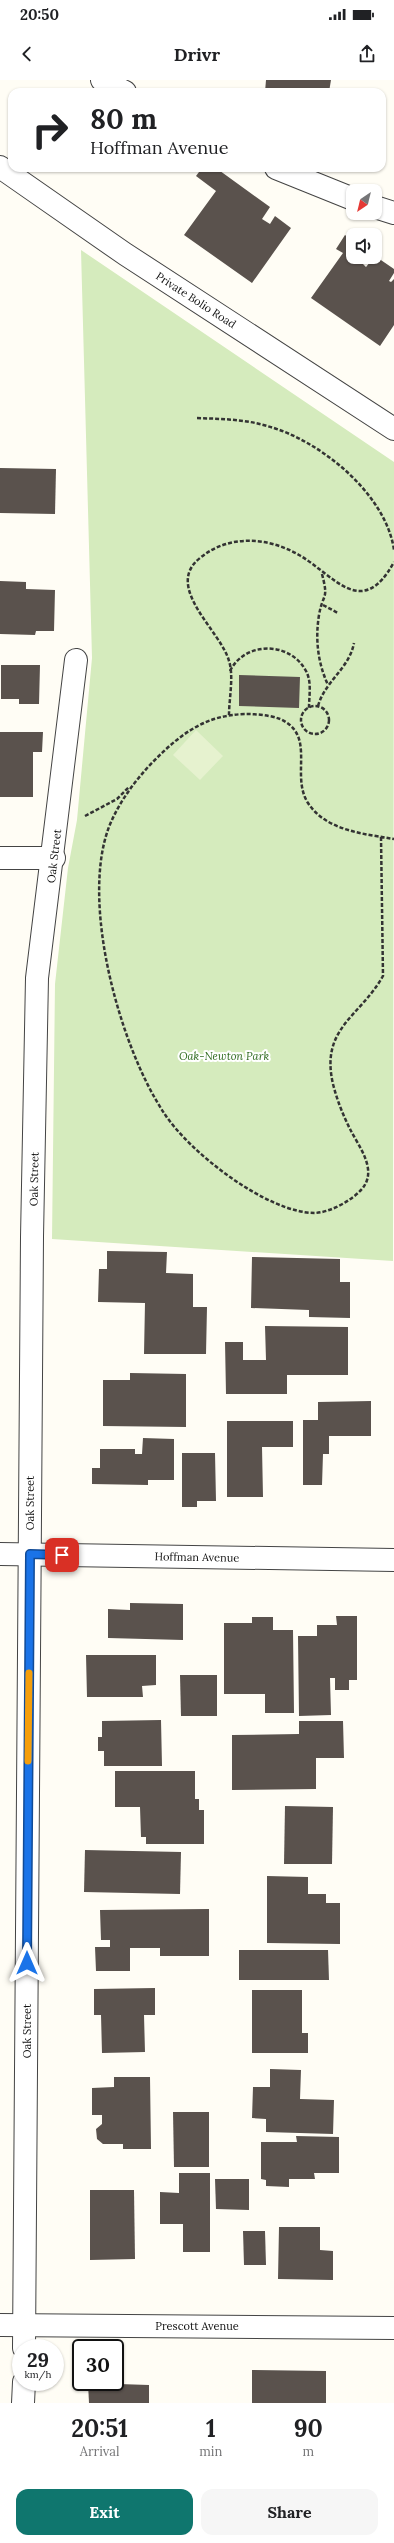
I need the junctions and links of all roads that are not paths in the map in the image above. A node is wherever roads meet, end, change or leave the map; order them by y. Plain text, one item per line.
1 (102, 80) edge
2 (117, 88) edge
3 (0, 167) edge
4 (286, 172) edge
5 (346, 196) edge
6 (382, 209) edge
7 (394, 213) edge
8 (394, 429) edge
9 (76, 660) dead end
10 (0, 858) edge
11 (54, 858) junction
12 (0, 1554) edge
13 (30, 1554) junction
14 (394, 1560) edge
15 (0, 2325) edge
16 (25, 2325) junction
17 (394, 2328) edge
18 (24, 2339) edge
19 (24, 2391) edge
20 (23, 2403) edge

1 - 2 street
3 - 8 street, Private Bolio Road
4 - 5 street
6 - 7 street
9 - 11 street, Oak Street
10 - 11 street
11 - 13 street, Oak Street
12 - 13 street, Hoffman Avenue
13 - 14 street, Hoffman Avenue
13 - 16 street, Oak Street
15 - 16 street, Prescott Avenue
16 - 17 street, Prescott Avenue
16 - 18 street, Oak Street
19 - 20 street

